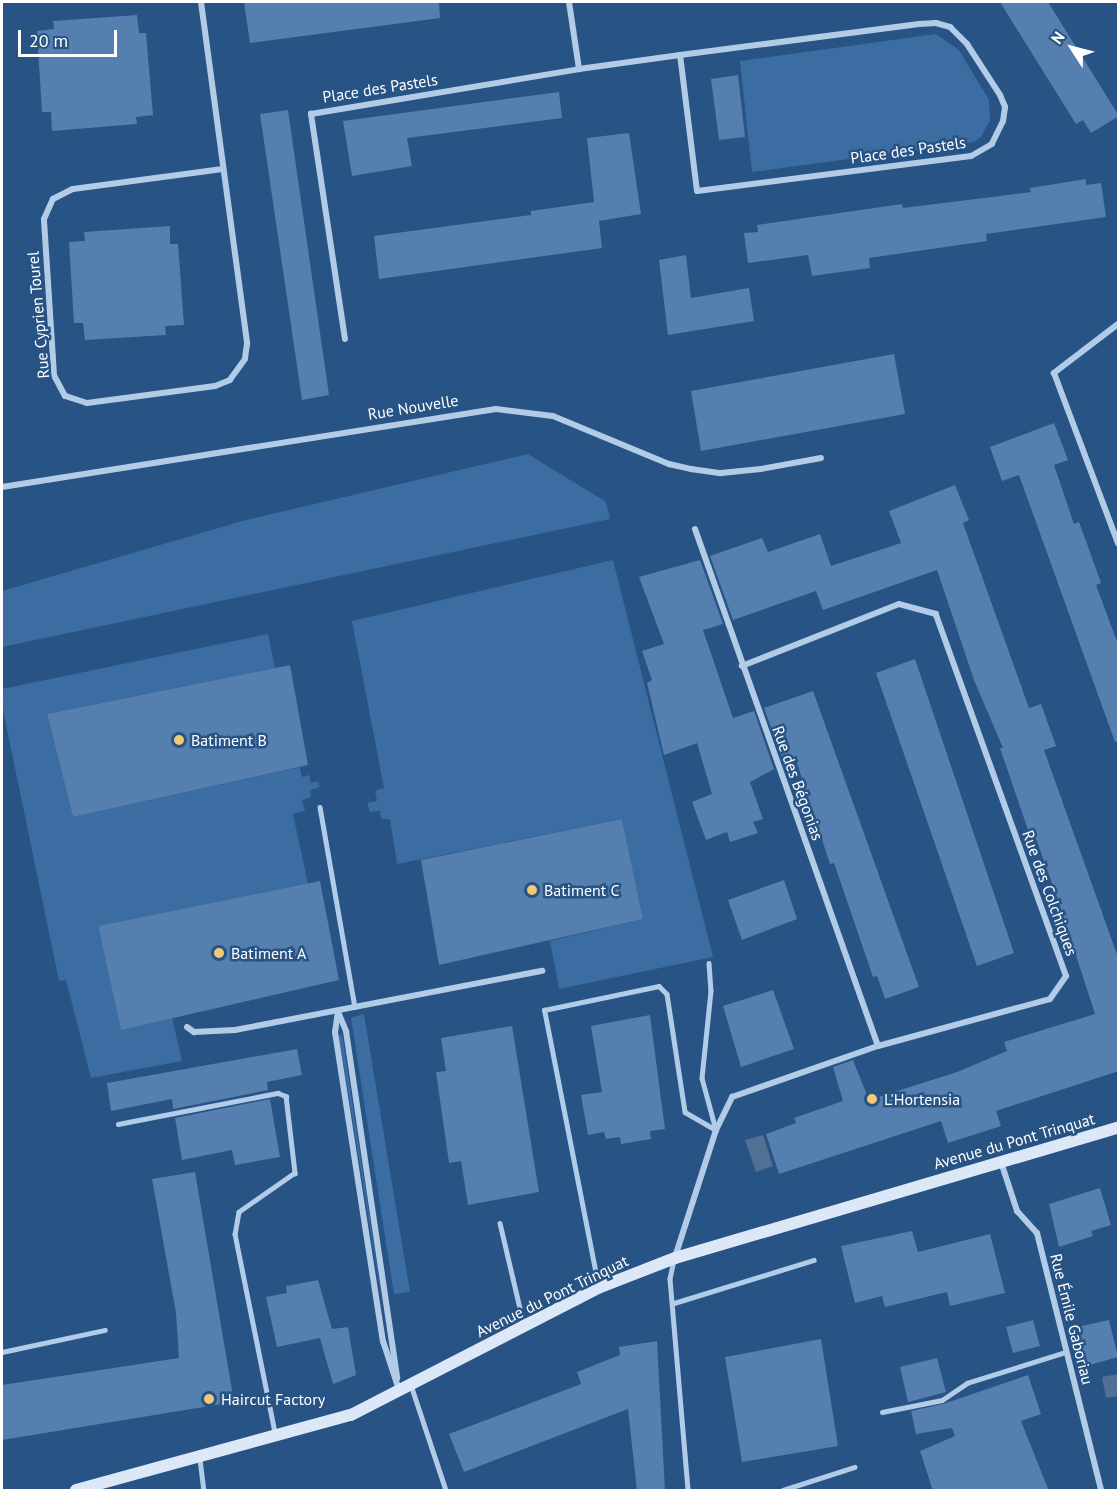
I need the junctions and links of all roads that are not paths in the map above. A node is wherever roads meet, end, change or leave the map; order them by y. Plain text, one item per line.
1 (201, 2) edge
2 (569, 2) edge
3 (680, 55) junction
4 (579, 69) junction
5 (223, 169) junction
6 (1119, 324) edge
7 (345, 339) dead end
8 (821, 458) dead end
9 (2, 487) edge
10 (695, 529) dead end
11 (1119, 543) edge
12 (742, 666) junction
13 (320, 807) dead end
14 (709, 963) dead end
15 (542, 970) dead end
16 (355, 1007) junction
17 (338, 1011) junction
18 (187, 1027) dead end
19 (878, 1046) junction
20 (118, 1124) dead end
21 (1119, 1128) edge
22 (716, 1130) junction
23 (1001, 1162) junction
24 (500, 1223) dead end
25 (675, 1258) junction
26 (814, 1260) dead end
27 (598, 1288) junction
28 (674, 1303) junction
29 (525, 1328) junction
30 (105, 1330) dead end
31 (2, 1352) edge
32 (1066, 1352) junction
33 (411, 1384) junction
34 (399, 1390) junction
35 (882, 1412) dead end
36 (275, 1436) junction
37 (200, 1459) junction
38 (854, 1467) dead end
39 (76, 1491) edge
40 (204, 1491) edge
41 (446, 1491) edge
42 (688, 1491) edge
43 (783, 1491) edge
44 (1101, 1491) edge

1 - 5 street, Rue Cyprien Tourel
2 - 4 street
3 - 3 street, Place des Pastels
3 - 4 street, Place des Pastels
4 - 7 street, Place des Pastels
5 - 5 street, Rue Cyprien Tourel
6 - 11 street
8 - 9 street, Rue Nouvelle
10 - 12 street, Rue des Bégonias
12 - 19 street, Rue des Bégonias
12 - 19 street, Rue des Colchiques
13 - 16 lane
14 - 22 lane
15 - 16 street
16 - 17 street
17 - 18 street
17 - 34 street
17 - 34 street
19 - 22 street, Rue des Colchiques
20 - 36 lane
21 - 23 street, Avenue du Pont Trinquat
22 - 25 street, Rue des Colchiques
22 - 27 lane
23 - 25 street, Avenue du Pont Trinquat
23 - 32 street, Rue Émile Gaboriau
24 - 29 lane
25 - 27 street, Avenue du Pont Trinquat
25 - 28 lane
26 - 28 lane
27 - 29 street, Avenue du Pont Trinquat
28 - 42 lane
29 - 33 street, Avenue du Pont Trinquat
30 - 31 lane
32 - 35 lane
32 - 44 street, Rue Émile Gaboriau
33 - 34 street, Avenue du Pont Trinquat
33 - 41 lane
34 - 36 street, Avenue du Pont Trinquat
36 - 37 street, Avenue du Pont Trinquat
37 - 39 street, Avenue du Pont Trinquat
37 - 40 lane
38 - 43 lane

